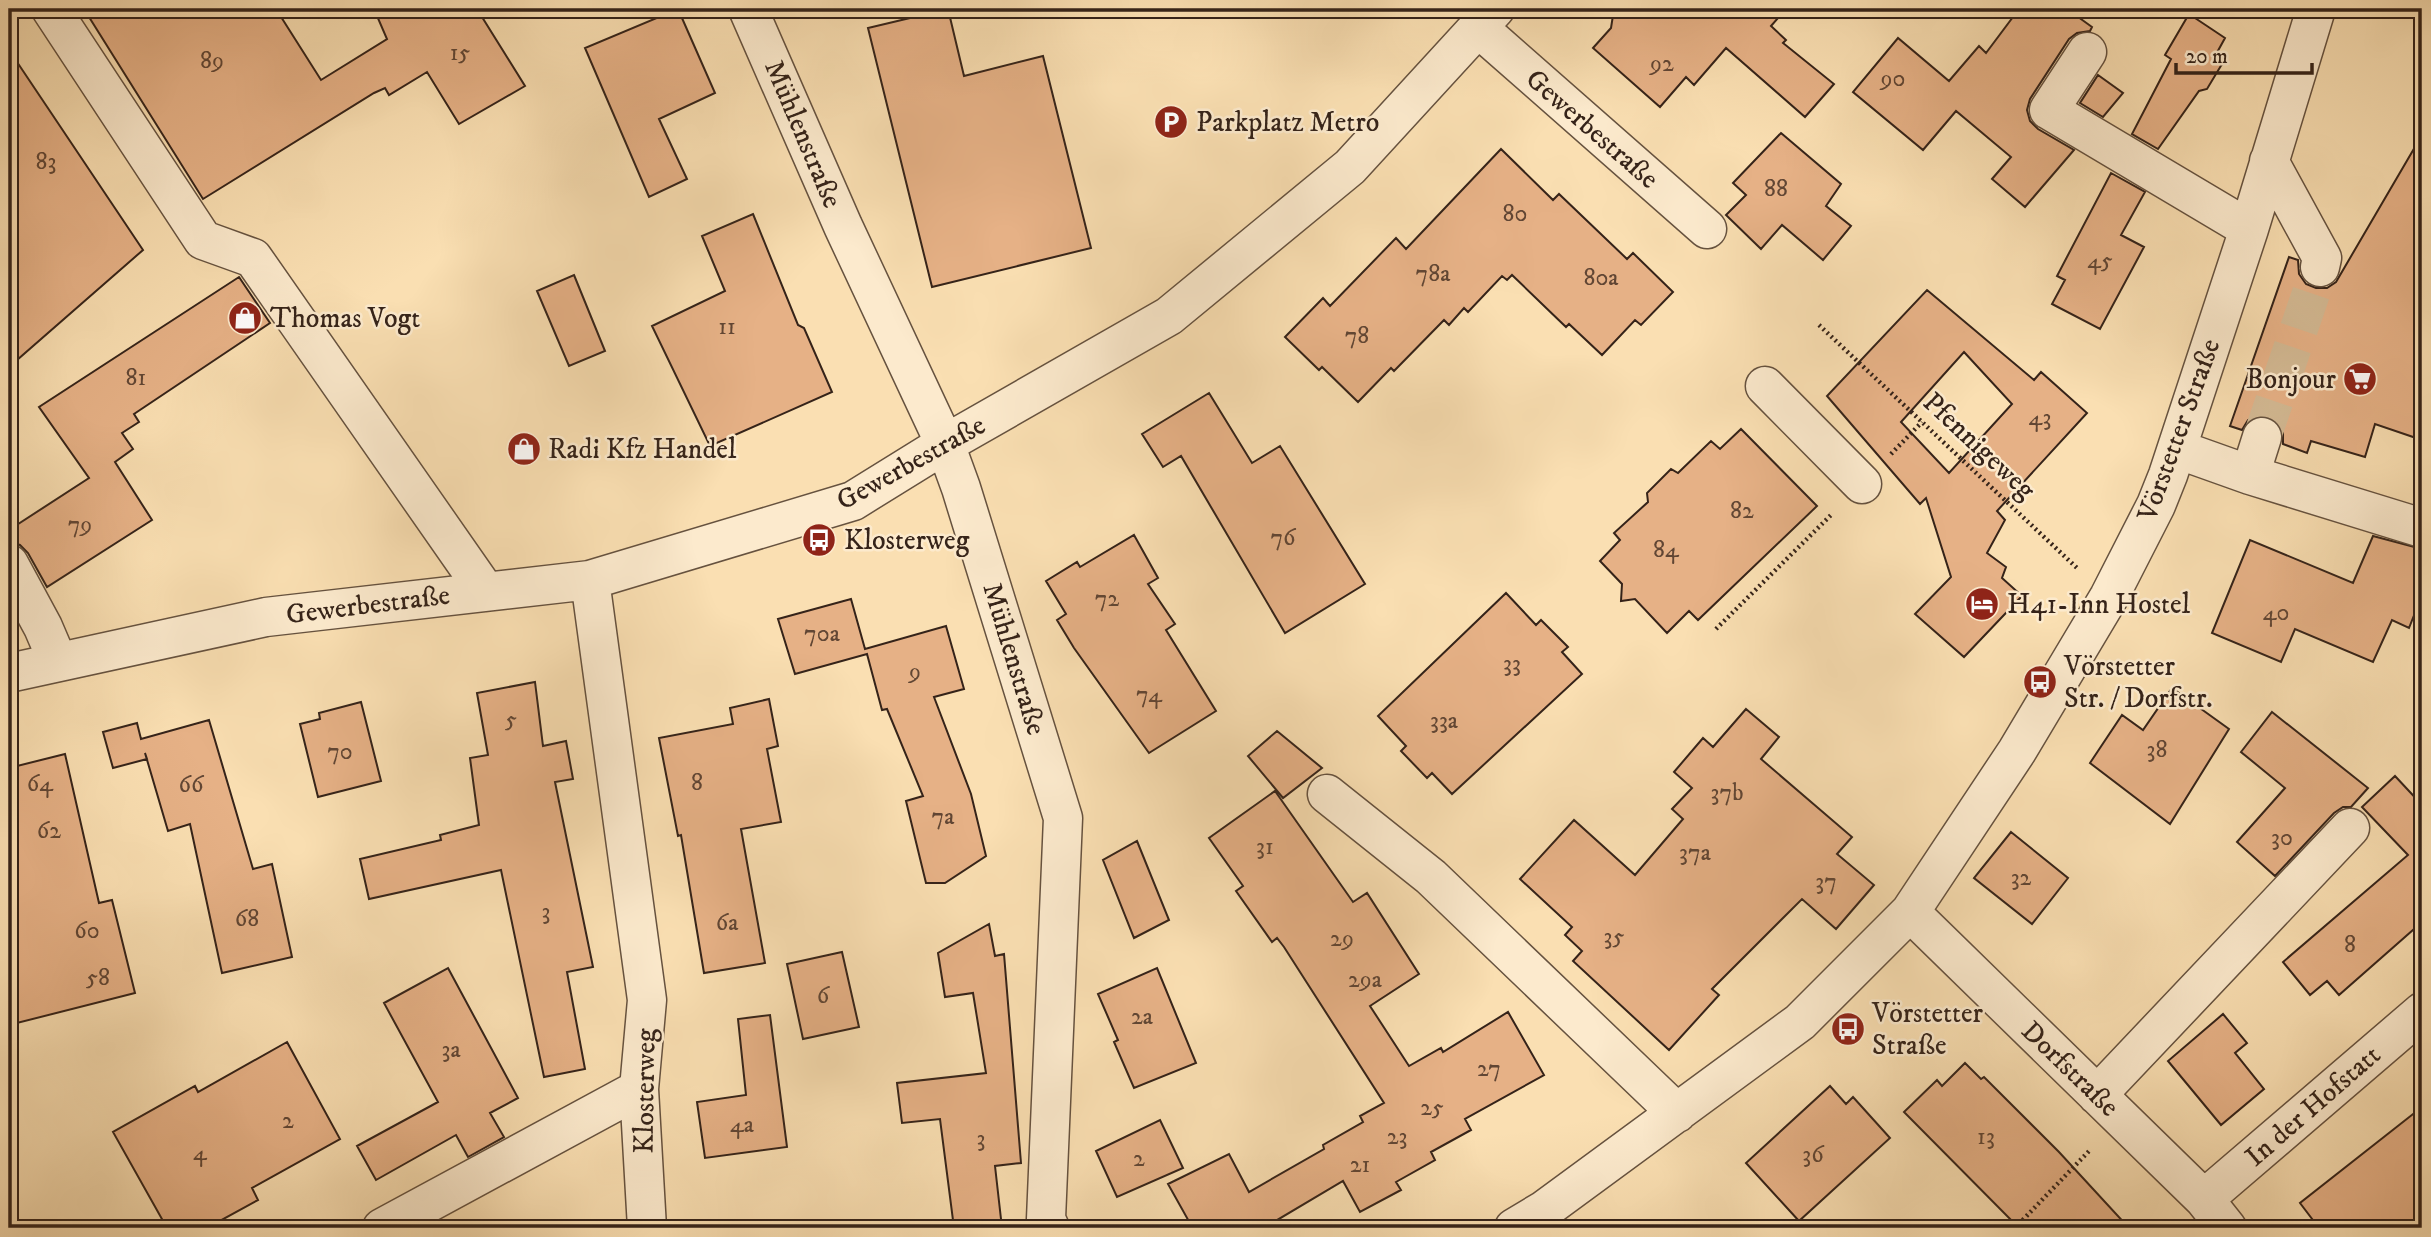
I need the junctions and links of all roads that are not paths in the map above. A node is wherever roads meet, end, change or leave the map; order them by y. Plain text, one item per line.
1 (51, 9) edge
2 (748, 9) edge
3 (2316, 9) edge
4 (1488, 17) edge
5 (2087, 52) dead end
6 (2269, 162) junction
7 (1707, 229) dead end
8 (2249, 229) junction
9 (2320, 267) tunnel mouth
10 (1765, 386) dead end
11 (2262, 437) tunnel mouth
12 (945, 444) junction
13 (2177, 449) junction
14 (2250, 475) junction
15 (1862, 484) road end
16 (2422, 528) edge
17 (9, 564) edge
18 (590, 580) junction
19 (486, 592) junction
20 (58, 662) junction
21 (9, 673) edge
22 (1327, 794) dead end
23 (2350, 828) dead end
24 (1910, 912) junction
25 (2422, 1013) edge
26 (639, 1089) junction
27 (2109, 1107) junction
28 (1677, 1114) junction
29 (2216, 1214) edge
30 (1536, 1222) edge
31 (382, 1228) edge
32 (647, 1228) edge
33 (1050, 1228) edge

1 - 19 street
2 - 12 street, Mühlenstraße
3 - 6 street, Vörstetter Straße
4 - 7 street, Gewerbestraße
4 - 12 street, Gewerbestraße
5 - 8 street
6 - 8 street, Vörstetter Straße
6 - 9 street
8 - 13 street, Vörstetter Straße
10 - 15 street
11 - 14 street
12 - 18 street, Gewerbestraße
12 - 33 street, Mühlenstraße
13 - 14 street
13 - 24 street, Vörstetter Straße
14 - 16 street
17 - 20 street
18 - 19 street, Gewerbestraße
18 - 26 street, Klosterweg
19 - 20 street, Gewerbestraße
20 - 21 street, Gewerbestraße
22 - 28 street
23 - 27 street
24 - 27 street, Dorfstraße
24 - 28 street, Vörstetter Straße
25 - 29 street, In der Hofstatt
26 - 31 street
26 - 32 street, Klosterweg
27 - 29 street, Dorfstraße
28 - 30 street, Vörstetter Straße

